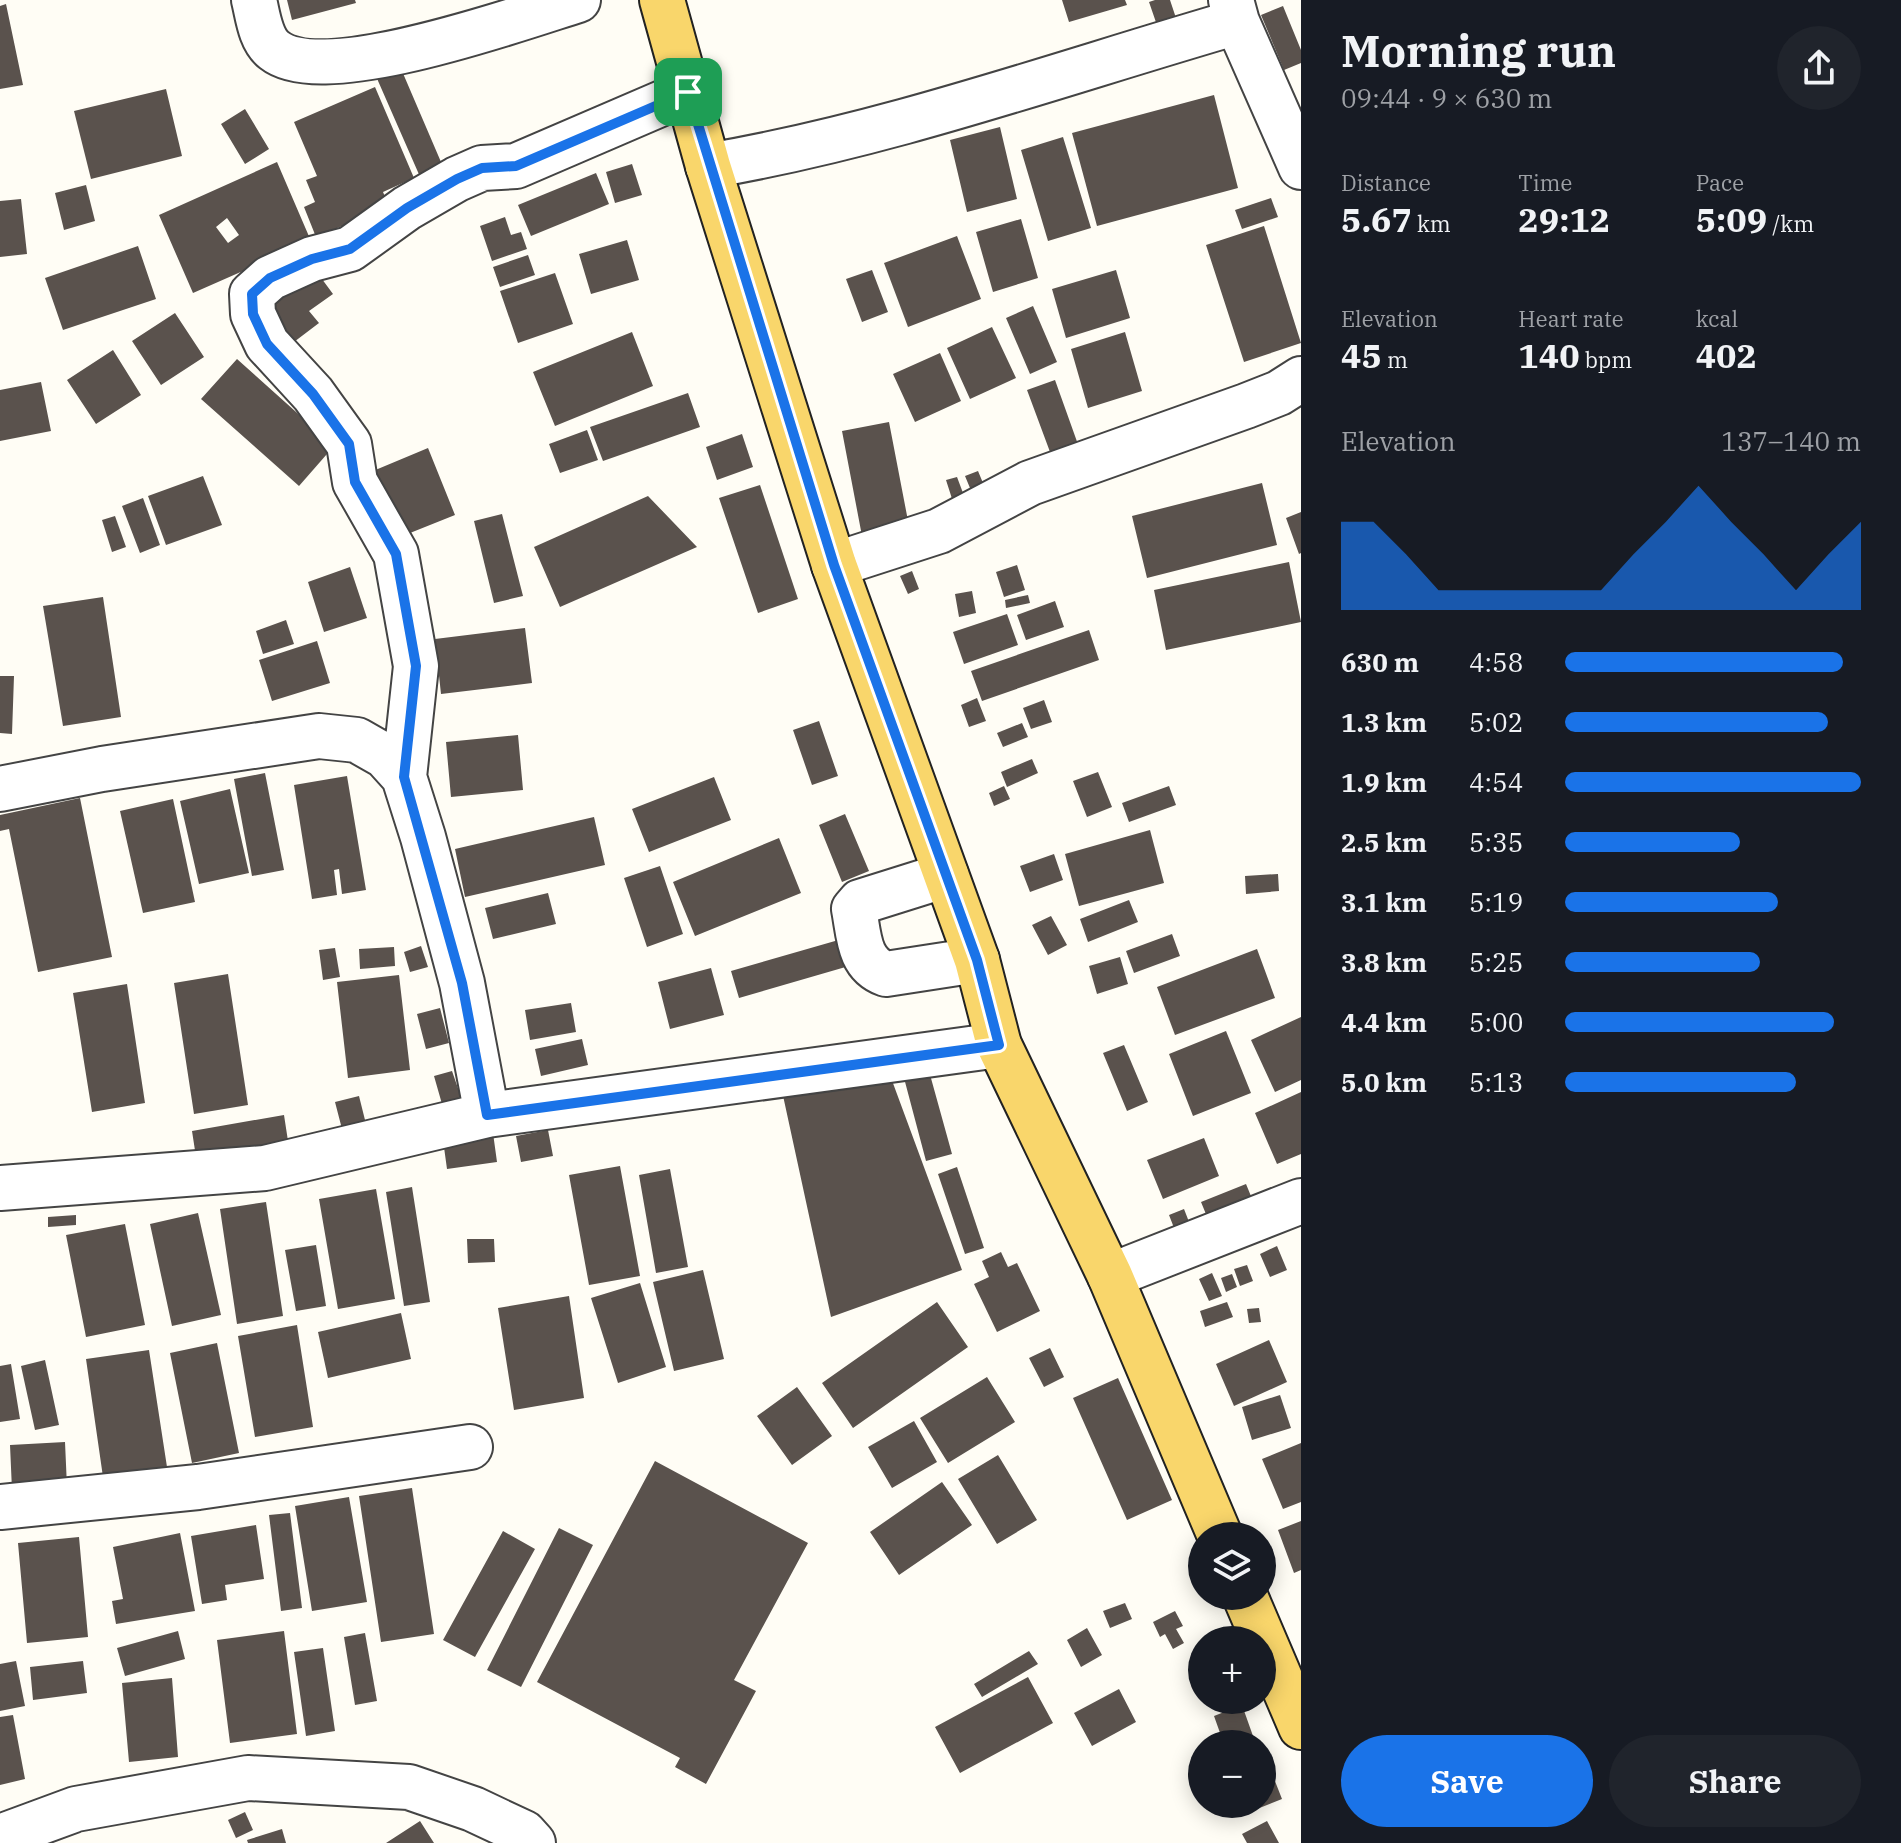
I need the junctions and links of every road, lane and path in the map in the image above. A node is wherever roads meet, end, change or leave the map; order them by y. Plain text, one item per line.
1 (254, 0) edge
2 (578, 0) edge
3 (662, 0) edge
4 (1234, 11) edge
5 (688, 92) junction
6 (708, 166) junction
7 (1301, 167) edge
8 (1301, 379) edge
9 (834, 565) junction
10 (404, 777) junction
11 (0, 789) edge
12 (946, 875) junction
13 (977, 960) junction
14 (999, 1045) junction
15 (487, 1115) junction
16 (0, 1188) edge
17 (1301, 1201) edge
18 (1110, 1276) junction
19 (470, 1447) dead end
20 (0, 1507) edge
21 (1214, 1522) edge
22 (1251, 1610) edge
23 (1301, 1727) edge
24 (0, 1837) edge
25 (533, 1843) edge

1 - 2 street
3 - 5 main road
4 - 6 street
4 - 7 street
5 - 6 main road
5 - 10 street
6 - 9 main road
8 - 9 street
9 - 12 main road
10 - 11 street
10 - 15 street
12 - 13 main road
12 - 13 street
13 - 14 main road
14 - 15 street
14 - 18 main road
15 - 16 street
17 - 18 street
18 - 21 main road
19 - 20 street
22 - 23 main road
24 - 25 street

